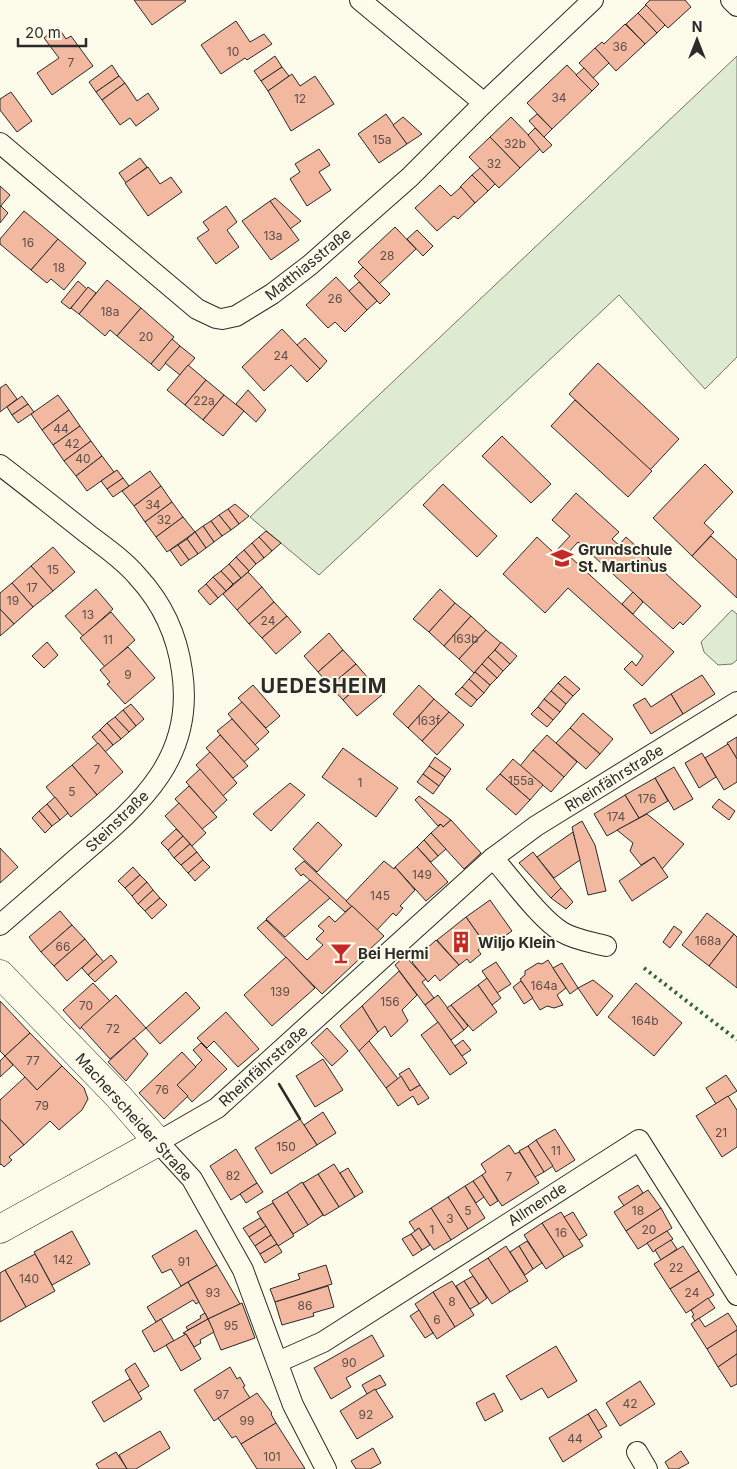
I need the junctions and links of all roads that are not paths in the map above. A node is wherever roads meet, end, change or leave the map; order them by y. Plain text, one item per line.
1 (360, 0) edge
2 (593, 0) edge
3 (731, 0) edge
4 (737, 6) edge
5 (484, 103) junction
6 (0, 143) edge
7 (0, 466) edge
8 (737, 702) edge
9 (493, 858) junction
10 (0, 925) edge
11 (606, 946) dead end
12 (0, 974) edge
13 (158, 1142) junction
14 (0, 1229) edge
15 (737, 1295) edge
16 (278, 1362) junction
17 (326, 1469) edge

1 - 5 street
2 - 5 street, Matthiasstraße
3 - 4 street
5 - 6 street, Matthiasstraße
7 - 10 street, Steinstraße
8 - 9 street, Rheinfährstraße
9 - 11 street
9 - 13 street, Rheinfährstraße
12 - 13 street, Macherscheider Straße
13 - 14 street, Rheinfährstraße
13 - 16 street, Macherscheider Straße
15 - 16 street, Allmende
16 - 17 street, Macherscheider Straße

